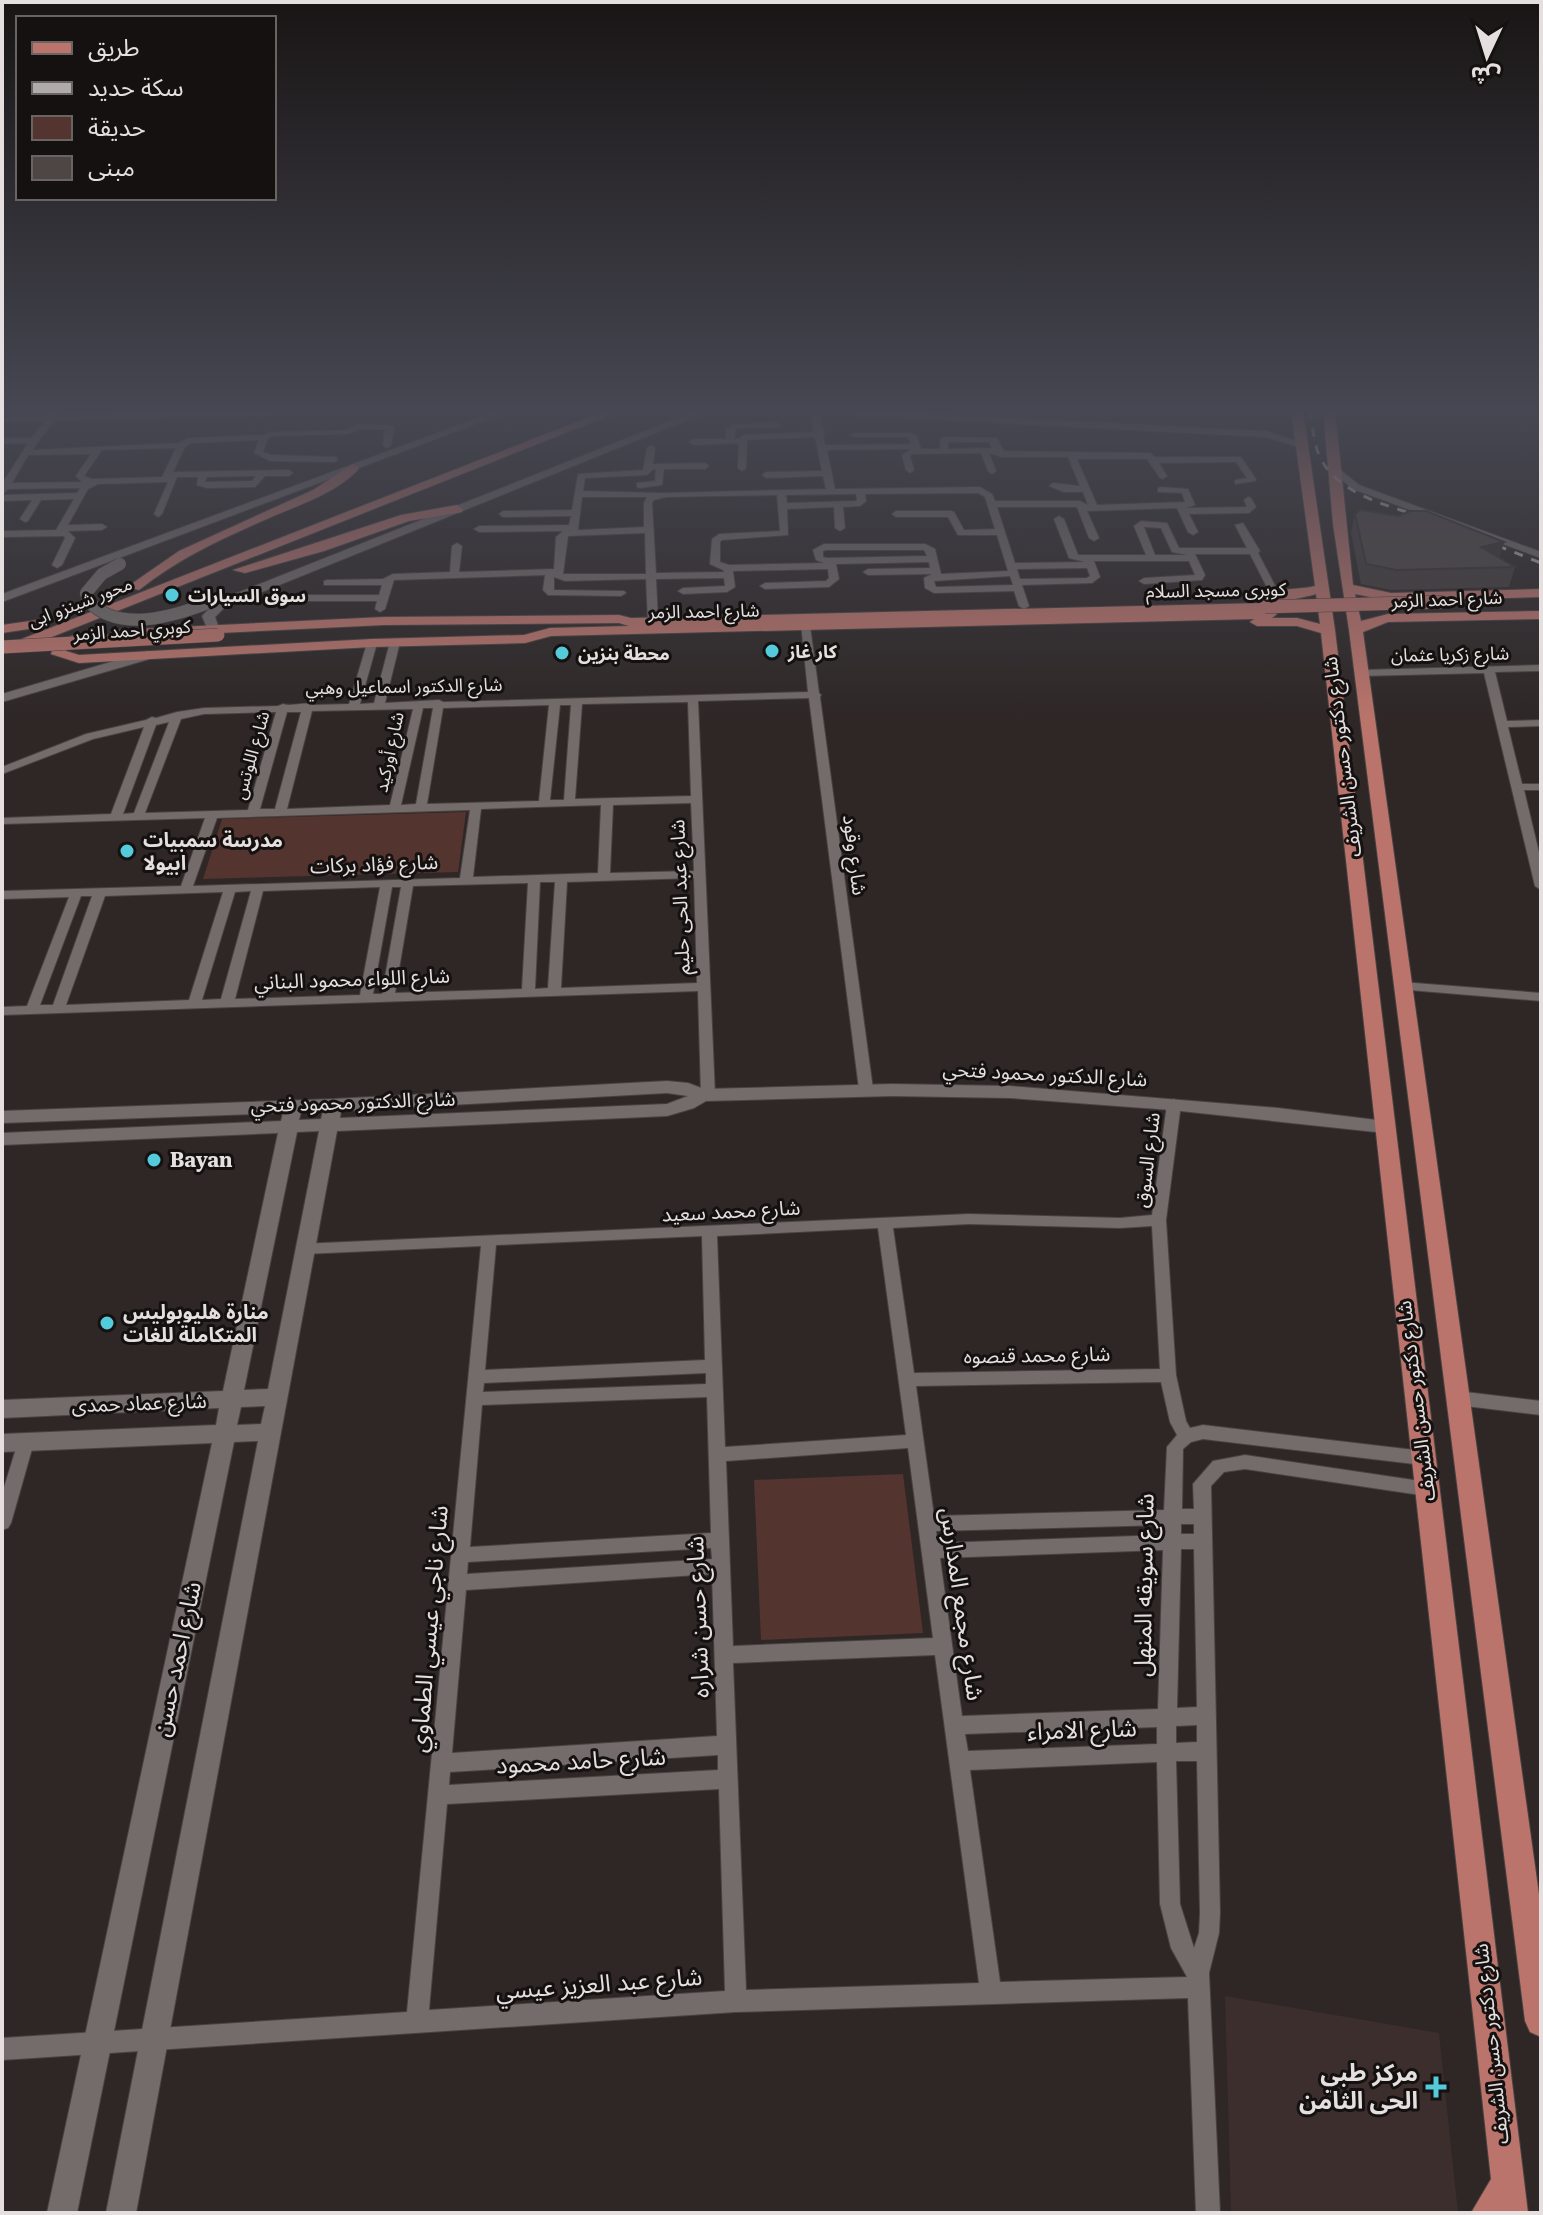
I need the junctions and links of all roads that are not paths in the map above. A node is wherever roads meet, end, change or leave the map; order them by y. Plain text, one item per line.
1 (28, 513) edge
2 (70, 513) edge
3 (230, 513) edge
4 (252, 513) edge
5 (269, 513) edge
6 (323, 513) edge
7 (354, 513) edge
8 (432, 513) edge
9 (447, 513) edge
10 (549, 513) edge
11 (575, 513) edge
12 (649, 513) edge
13 (783, 513) edge
14 (839, 513) edge
15 (995, 513) edge
16 (1089, 513) edge
17 (1184, 513) edge
18 (1312, 513) edge
19 (1338, 513) edge
20 (1429, 513) edge
21 (503, 514) dead end
22 (896, 514) dead end
23 (25, 519) dead end
24 (1059, 519) dead end
25 (432, 520) junction
26 (1313, 523) junction
27 (1339, 524) junction
28 (1240, 525) dead end
29 (102, 527) dead end
30 (840, 528) dead end
31 (479, 529) dead end
32 (61, 530) junction
33 (573, 530) junction
34 (649, 530) junction
35 (1001, 532) junction
36 (1193, 532) dead end
37 (2, 534) edge
38 (1094, 538) dead end
39 (457, 546) dead end
40 (1255, 551) junction
41 (1191, 555) junction
42 (1541, 555) edge
43 (933, 559) junction
44 (1152, 559) junction
45 (1090, 562) junction
46 (831, 563) junction
47 (57, 565) dead end
48 (728, 571) junction
49 (554, 572) junction
50 (868, 572) dead end
51 (936, 574) junction
52 (454, 575) junction
53 (649, 576) junction
54 (1016, 577) junction
55 (1144, 581) dead end
56 (387, 582) junction
57 (327, 583) dead end
58 (765, 586) dead end
59 (134, 587) junction
60 (1347, 588) junction
61 (1321, 589) junction
62 (683, 591) dead end
63 (151, 593) junction
64 (621, 593) dead end
65 (1541, 593) edge
66 (1391, 597) junction
67 (2, 598) edge
68 (302, 598) dead end
69 (383, 598) junction
70 (1541, 599) edge
71 (1024, 606) junction
72 (1444, 606) junction
73 (1541, 607) edge
74 (380, 609) dead end
75 (1272, 610) junction
76 (1541, 615) edge
77 (1395, 618) junction
78 (893, 620) junction
79 (653, 622) junction
80 (37, 624) junction
81 (805, 626) junction
82 (2, 629) edge
83 (1328, 630) junction
84 (1356, 630) junction
85 (550, 632) junction
86 (216, 635) junction
87 (2, 638) edge
88 (395, 642) junction
89 (372, 643) junction
90 (2, 651) edge
91 (148, 655) junction
92 (1541, 668) edge
93 (1489, 670) junction
94 (1361, 673) junction
95 (816, 695) junction
96 (2, 698) edge
97 (693, 698) junction
98 (555, 701) junction
99 (577, 701) junction
100 (439, 703) junction
101 (419, 704) junction
102 (379, 705) junction
103 (308, 706) junction
104 (354, 706) junction
105 (283, 707) junction
106 (177, 715) junction
107 (152, 720) junction
108 (1541, 723) edge
109 (1502, 724) junction
110 (3, 772) edge
111 (1517, 787) junction
112 (1541, 787) edge
113 (697, 799) junction
114 (607, 802) junction
115 (569, 803) junction
116 (544, 804) junction
117 (476, 806) junction
118 (395, 808) junction
119 (421, 808) junction
120 (280, 812) junction
121 (253, 813) junction
122 (212, 814) junction
123 (116, 817) junction
124 (138, 817) junction
125 (2, 821) edge
126 (1537, 850) edge
127 (699, 874) junction
128 (604, 877) junction
129 (561, 878) junction
130 (534, 879) junction
131 (466, 881) junction
132 (387, 883) junction
133 (408, 883) junction
134 (1541, 886) edge
135 (258, 887) junction
136 (230, 888) junction
137 (186, 889) junction
138 (100, 892) junction
139 (76, 893) junction
140 (2, 895) edge
141 (1361, 923) junction
142 (1395, 926) junction
143 (1402, 986) junction
144 (703, 987) junction
145 (554, 991) junction
146 (528, 992) junction
147 (388, 997) junction
148 (1541, 997) edge
149 (366, 998) junction
150 (227, 1003) junction
151 (194, 1004) junction
152 (58, 1009) junction
153 (32, 1010) junction
154 (2, 1011) edge
155 (1375, 1043) junction
156 (1410, 1046) junction
157 (866, 1089) junction
158 (705, 1095) junction
159 (1174, 1104) junction
160 (331, 1115) junction
161 (2, 1117) edge
162 (291, 1117) junction
163 (1385, 1127) junction
164 (2, 1139) edge
165 (1159, 1220) junction
166 (885, 1224) junction
167 (709, 1232) junction
168 (489, 1241) junction
169 (305, 1248) junction
170 (714, 1366) junction
171 (1168, 1375) junction
172 (476, 1377) junction
173 (907, 1380) junction
174 (714, 1390) junction
175 (276, 1397) junction
176 (1457, 1398) junction
177 (231, 1399) junction
178 (475, 1399) junction
179 (1541, 1408) edge
180 (2, 1409) edge
181 (270, 1432) junction
182 (224, 1434) junction
183 (1186, 1436) junction
184 (915, 1441) junction
185 (26, 1442) junction
186 (2, 1443) edge
187 (717, 1455) junction
188 (1423, 1458) junction
189 (1427, 1489) junction
190 (1172, 1516) junction
191 (1202, 1516) junction
192 (2, 1523) edge
193 (926, 1524) junction
194 (720, 1540) junction
195 (1203, 1541) junction
196 (1171, 1542) junction
197 (930, 1551) junction
198 (460, 1555) junction
199 (721, 1566) junction
200 (458, 1583) junction
201 (943, 1646) junction
202 (724, 1655) junction
203 (1206, 1716) junction
204 (1167, 1717) junction
205 (954, 1725) junction
206 (727, 1745) junction
207 (1207, 1751) junction
208 (1166, 1752) junction
209 (959, 1761) junction
210 (441, 1763) junction
211 (728, 1779) junction
212 (438, 1795) junction
213 (1199, 1980) junction
214 (991, 1992) junction
215 (736, 2001) junction
216 (1541, 2021) edge
217 (417, 2023) junction
218 (153, 2040) junction
219 (97, 2043) junction
220 (2, 2049) edge
221 (1509, 2198) edge
222 (62, 2213) edge
223 (121, 2213) edge
224 (1208, 2213) edge
225 (1488, 2213) edge

1 - 23 street
2 - 32 street
3 - 67 street
4 - 25 street, bridge
5 - 59 main road
6 - 59 main road, محور شينزو ابى
7 - 63 main road, محور شينزو ابى
8 - 63 main road
9 - 25 street
10 - 21 street
11 - 33 street
12 - 34 street
13 - 48 street
14 - 30 street
15 - 35 street
16 - 38 street
17 - 36 street
18 - 26 main road, شارع دكتور حسن الشريف
19 - 27 main road, شارع دكتور حسن الشريف
20 - 42 street
22 - 35 street
24 - 45 street
25 - 86 street
26 - 27 main road
26 - 61 main road, شارع دكتور حسن الشريف
27 - 60 main road, شارع دكتور حسن الشريف
28 - 40 street
29 - 32 street
31 - 33 street
32 - 37 street
32 - 47 street
33 - 34 street
33 - 49 street
34 - 53 street
35 - 54 street
39 - 52 street
40 - 41 street
40 - 75 street
41 - 44 street
41 - 44 street
41 - 55 street
43 - 46 street
43 - 46 street
43 - 51 street
44 - 45 street
45 - 54 street
45 - 54 street
46 - 48 street
46 - 58 street
48 - 53 street
48 - 62 street
49 - 52 street
49 - 53 street
49 - 64 street
50 - 51 street
51 - 54 street
52 - 56 street
53 - 79 street
54 - 71 street
56 - 57 street
56 - 69 street
59 - 80 main road, محور شينزو ابى
60 - 66 main road, شارع احمد الزمر
60 - 84 main road, شارع دكتور حسن الشريف
61 - 75 main road, شارع احمد الزمر
61 - 83 main road, شارع دكتور حسن الشريف
63 - 90 main road, محور شينزو ابى
65 - 66 main road, شارع احمد الزمر
66 - 77 main road
68 - 69 street
69 - 74 street
70 - 72 main road, كوبرى مسجد السلام
71 - 75 main road, شارع احمد الزمر
71 - 78 main road, شارع احمد الزمر
72 - 73 main road, كوبرى مسجد السلام
72 - 75 main road, كوبرى مسجد السلام
75 - 78 main road, شارع احمد الزمر
75 - 83 main road, شارع احمد الزمر
76 - 77 main road, شارع احمد الزمر
77 - 84 main road, شارع احمد الزمر
78 - 79 main road, شارع احمد الزمر
78 - 81 main road, شارع احمد الزمر
79 - 86 main road, شارع احمد الزمر
80 - 82 main road
80 - 87 main road, محور شينزو ابى
81 - 85 main road, شارع احمد الزمر
81 - 95 street, شارع وقود
83 - 141 main road, شارع دكتور حسن الشريف
84 - 94 main road, شارع دكتور حسن الشريف
85 - 86 main road
85 - 88 main road, شارع احمد الزمر
86 - 90 main road, كوبري احمد الزمر
86 - 91 main road, شارع احمد الزمر
88 - 89 main road, شارع احمد الزمر
88 - 102 street
89 - 91 main road, شارع احمد الزمر
89 - 104 street
91 - 96 street
92 - 93 street, شارع زكريا عثمان
93 - 94 street, شارع زكريا عثمان
93 - 109 street
94 - 142 main road, شارع دكتور حسن الشريف
95 - 97 street, شارع الدكتور اسماعيل وهبي
95 - 157 street, شارع وقود
97 - 99 street, شارع الدكتور اسماعيل وهبي
97 - 113 street, شارع عبد الحى حليم
98 - 99 street, شارع الدكتور اسماعيل وهبي
98 - 100 street, شارع الدكتور اسماعيل وهبي
98 - 116 street
99 - 115 street
100 - 101 street, شارع الدكتور اسماعيل وهبي
100 - 119 street, شارع أوركيد
101 - 102 street, شارع الدكتور اسماعيل وهبي
101 - 118 street, شارع أوركيد
102 - 104 street, شارع الدكتور اسماعيل وهبي
103 - 104 street, شارع الدكتور اسماعيل وهبي
103 - 105 street, شارع الدكتور اسماعيل وهبي
103 - 120 street
105 - 106 street, شارع الدكتور اسماعيل وهبي
105 - 121 street, شارع اللوتس
106 - 107 street, شارع الدكتور اسماعيل وهبي
106 - 124 street
107 - 110 street, شارع الدكتور اسماعيل وهبي
107 - 123 street
108 - 109 street
109 - 111 street
111 - 112 street
111 - 126 street
113 - 114 street
113 - 127 street, شارع عبد الحى حليم
114 - 115 street
114 - 128 street
115 - 116 street
116 - 117 street
117 - 119 street
117 - 131 street
118 - 119 street
118 - 120 street
120 - 121 street
121 - 122 street
122 - 124 street
122 - 137 street
123 - 124 street
123 - 125 street
126 - 134 street
127 - 128 street, شارع فؤاد بركات
127 - 144 street, شارع عبد الحى حليم
128 - 129 street, شارع فؤاد بركات
129 - 130 street, شارع فؤاد بركات
129 - 145 street
130 - 131 street, شارع فؤاد بركات
130 - 146 street
131 - 133 street, شارع فؤاد بركات
132 - 133 street, شارع فؤاد بركات
132 - 135 street, شارع فؤاد بركات
132 - 149 street
133 - 147 street
135 - 136 street, شارع فؤاد بركات
135 - 150 street
136 - 137 street, شارع فؤاد بركات
136 - 151 street
137 - 138 street, شارع فؤاد بركات
138 - 139 street, شارع فؤاد بركات
138 - 152 street
139 - 140 street, شارع فؤاد بركات
139 - 153 street
141 - 142 main road
141 - 155 main road, شارع دكتور حسن الشريف
142 - 143 main road, شارع دكتور حسن الشريف
143 - 148 street
143 - 156 main road, شارع دكتور حسن الشريف
144 - 145 street, شارع اللواء محمود البناني
144 - 158 street, شارع عبد الحى حليم
145 - 146 street, شارع اللواء محمود البناني
146 - 147 street, شارع اللواء محمود البناني
147 - 149 street, شارع اللواء محمود البناني
149 - 150 street, شارع اللواء محمود البناني
150 - 151 street, شارع اللواء محمود البناني
151 - 152 street, شارع اللواء محمود البناني
152 - 153 street, شارع اللواء محمود البناني
153 - 154 street, شارع اللواء محمود البناني
155 - 156 main road
155 - 163 main road, شارع دكتور حسن الشريف
156 - 176 main road, شارع دكتور حسن الشريف
157 - 158 street, شارع الدكتور محمود فتحي
157 - 159 street, شارع الدكتور محمود فتحي
158 - 160 street, شارع الدكتور محمود فتحي
159 - 163 street, شارع الدكتور محمود فتحي
159 - 165 street, شارع السوق
160 - 162 street, شارع الدكتور محمود فتحي
160 - 169 street
161 - 162 street, شارع الدكتور محمود فتحي
162 - 164 street, شارع الدكتور محمود فتحي
162 - 177 street, شارع احمد حسن
163 - 188 main road, شارع دكتور حسن الشريف
165 - 166 street, شارع محمد سعيد
165 - 171 street, شارع السوق
166 - 167 street, شارع محمد سعيد
166 - 173 street, شارع مجمع المدارس
167 - 168 street, شارع محمد سعيد
167 - 170 street, شارع حسن شراره
168 - 169 street, شارع محمد سعيد
168 - 172 street, شارع ناجي عيسي الطماوي
169 - 175 street
170 - 172 street
170 - 174 street, شارع حسن شراره
171 - 173 street, شارع محمد قنصوه
171 - 183 street, شارع السوق
172 - 178 street, شارع ناجي عيسي الطماوي
173 - 184 street, شارع مجمع المدارس
174 - 178 street
174 - 187 street, شارع حسن شراره
175 - 177 street, شارع عماد حمدى
175 - 181 street
176 - 179 street
176 - 216 main road, شارع دكتور حسن الشريف
177 - 180 street, شارع عماد حمدى
177 - 182 street, شارع احمد حسن
178 - 198 street, شارع ناجي عيسي الطماوي
181 - 182 street, شارع عماد حمدى
181 - 218 street
182 - 185 street, شارع عماد حمدى
182 - 219 street, شارع احمد حسن
183 - 188 street
183 - 190 street, شارع سويقه المنهل
184 - 187 street
184 - 193 street, شارع مجمع المدارس
185 - 186 street, شارع عماد حمدى
185 - 192 street
187 - 194 street, شارع حسن شراره
188 - 189 main road, شارع دكتور حسن الشريف
189 - 191 street, شارع سويقه المنهل
189 - 221 main road, شارع دكتور حسن الشريف
190 - 191 street
190 - 193 street
190 - 196 street, شارع سويقه المنهل
191 - 195 street, شارع سويقه المنهل
193 - 197 street, شارع مجمع المدارس
194 - 198 street
194 - 199 street, شارع حسن شراره
195 - 196 street
195 - 203 street, شارع سويقه المنهل
196 - 197 street
196 - 204 street, شارع سويقه المنهل
197 - 201 street, شارع مجمع المدارس
198 - 200 street, شارع ناجي عيسي الطماوي
199 - 200 street
199 - 202 street, شارع حسن شراره
200 - 210 street, شارع ناجي عيسي الطماوي
201 - 202 street
201 - 205 street, شارع مجمع المدارس
202 - 206 street, شارع حسن شراره
203 - 204 street, شارع الامراء
203 - 207 street, شارع سويقه المنهل
204 - 205 street, شارع الامراء
204 - 208 street, شارع سويقه المنهل
205 - 209 street, شارع مجمع المدارس
206 - 210 street, شارع حامد محمود
206 - 211 street, شارع حسن شراره
207 - 208 street, شارع الامراء
207 - 213 street, شارع سويقه المنهل
208 - 209 street, شارع الامراء
208 - 213 street, شارع سويقه المنهل
209 - 214 street, شارع مجمع المدارس
210 - 212 street, شارع ناجي عيسي الطماوي
211 - 212 street, شارع حامد محمود
211 - 215 street, شارع حسن شراره
212 - 217 street, شارع ناجي عيسي الطماوي
213 - 214 street, شارع عبد العزيز عيسي
213 - 224 street, شارع سويقه المنهل
214 - 215 street, شارع عبد العزيز عيسي
215 - 217 street, شارع عبد العزيز عيسي
217 - 218 street, شارع عبد العزيز عيسي
218 - 219 street, شارع عبد العزيز عيسي
218 - 223 street
219 - 220 street, شارع عبد العزيز عيسي
219 - 222 street, شارع احمد حسن
221 - 225 main road

